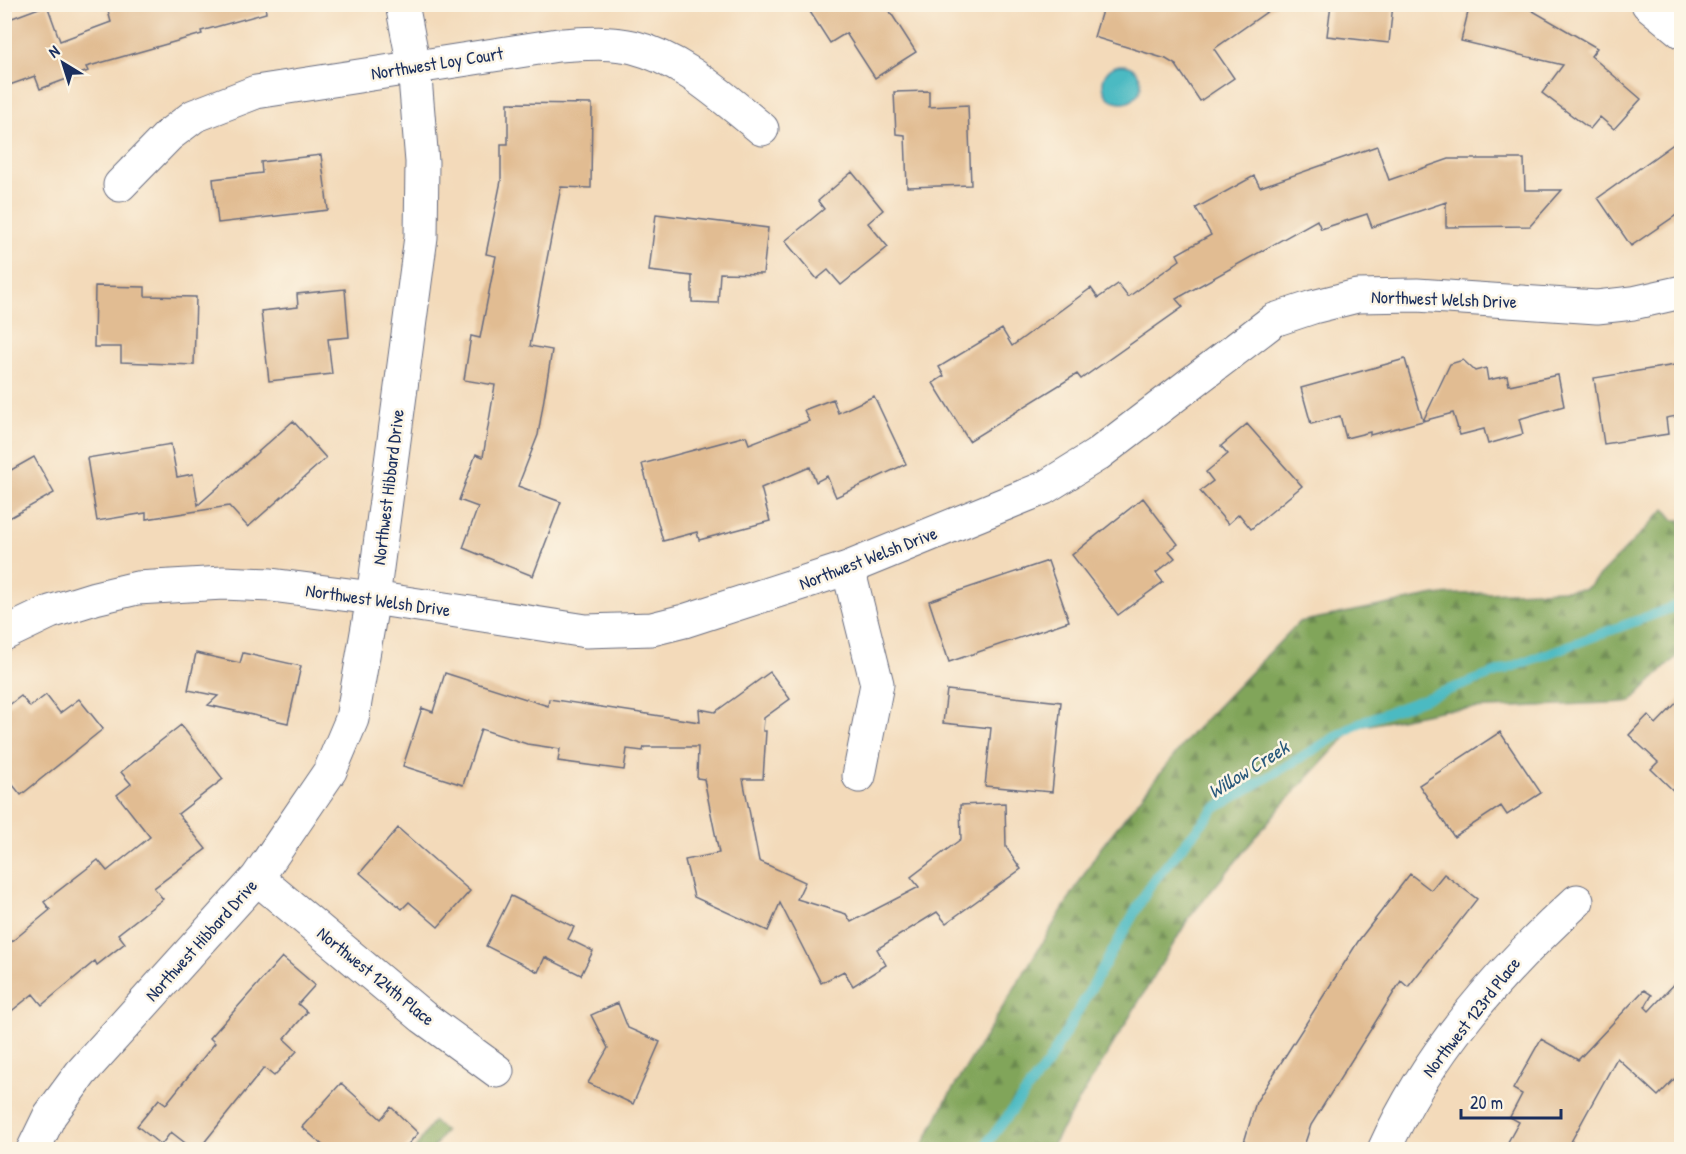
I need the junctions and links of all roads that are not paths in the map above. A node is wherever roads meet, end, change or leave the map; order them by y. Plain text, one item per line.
1 (402, 4) edge
2 (1648, 4) edge
3 (1682, 32) edge
4 (414, 66) junction
5 (762, 129) dead end
6 (120, 185) dead end
7 (1682, 292) edge
8 (848, 568) junction
9 (373, 598) junction
10 (4, 634) edge
11 (859, 776) dead end
12 (257, 878) junction
13 (1577, 901) dead end
14 (497, 1071) dead end
15 (33, 1149) edge
16 (1384, 1149) edge

1 - 4 street, Northwest Hibbard Drive
2 - 3 street
4 - 5 street, Northwest Loy Court
4 - 6 street, Northwest Loy Court
4 - 9 street, Northwest Hibbard Drive
7 - 8 street, Northwest Welsh Drive
8 - 9 street, Northwest Welsh Drive
8 - 11 street
9 - 10 street, Northwest Welsh Drive
9 - 12 street, Northwest Hibbard Drive
12 - 14 street, Northwest 124th Place
12 - 15 street, Northwest Hibbard Drive
13 - 16 street, Northwest 123rd Place

